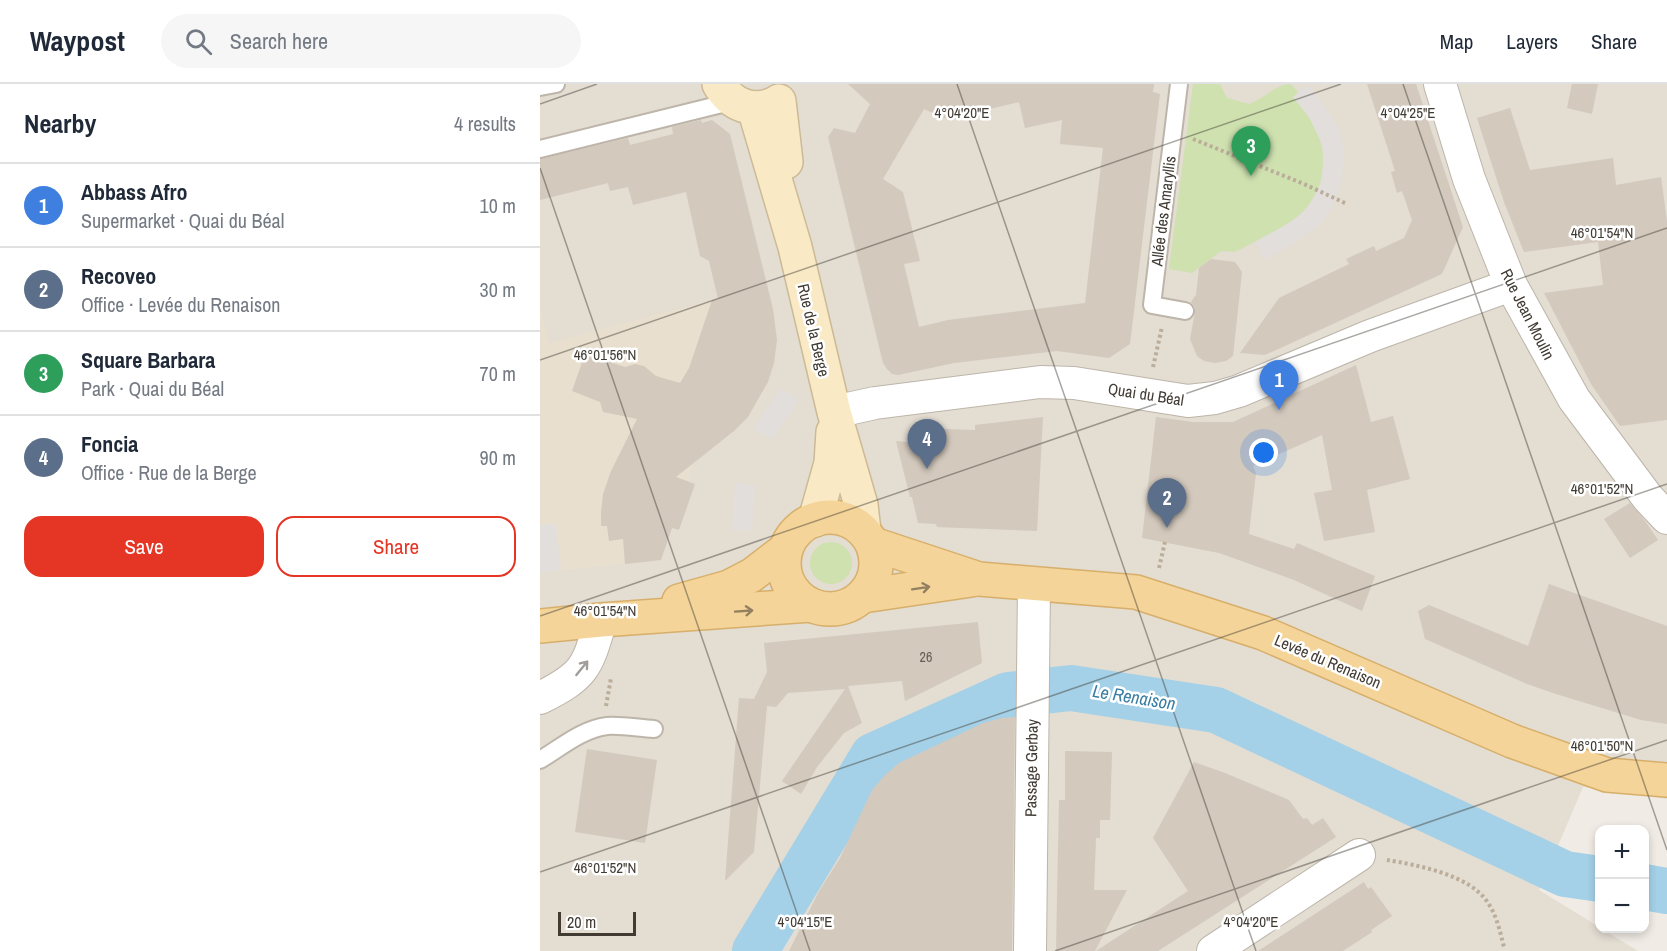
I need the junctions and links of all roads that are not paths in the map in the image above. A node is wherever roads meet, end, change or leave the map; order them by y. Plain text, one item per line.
1 (556, 84) edge
2 (1179, 84) edge
3 (1440, 84) edge
4 (540, 87) edge
5 (756, 96) edge
6 (540, 149) edge
7 (1511, 285) junction
8 (1185, 311) dead end
9 (834, 412) junction
10 (1667, 518) edge
11 (814, 520) junction
12 (869, 538) junction
13 (786, 549) junction
14 (978, 579) junction
15 (1034, 585) junction
16 (863, 596) junction
17 (811, 605) junction
18 (601, 620) junction
19 (540, 626) edge
20 (540, 698) edge
21 (654, 729) dead end
22 (540, 760) edge
23 (1667, 780) edge
24 (1359, 855) road end
25 (1030, 951) edge
26 (1213, 951) edge

1 - 4 lane
2 - 8 lane, Allée des Amaryllis
3 - 7 street, Rue Jean Moulin
5 - 6 lane
5 - 9 street, Rue de la Berge
7 - 9 street, Quai du Béal
7 - 10 street, Rue Jean Moulin
9 - 11 street, Rue de la Berge
9 - 12 street, Rue de la Berge
11 - 12 main road
11 - 13 main road
12 - 14 main road, Levée du Renaison
12 - 16 main road
13 - 17 main road
13 - 18 main road
14 - 15 main road, Levée du Renaison
16 -> 14 main road, Levée du Renaison
15 - 23 main road, Levée du Renaison
15 - 25 street, Passage Gerbay
16 - 17 main road
18 -> 17 main road
18 - 19 main road
20 -> 18 street
21 - 22 lane
24 - 26 street

